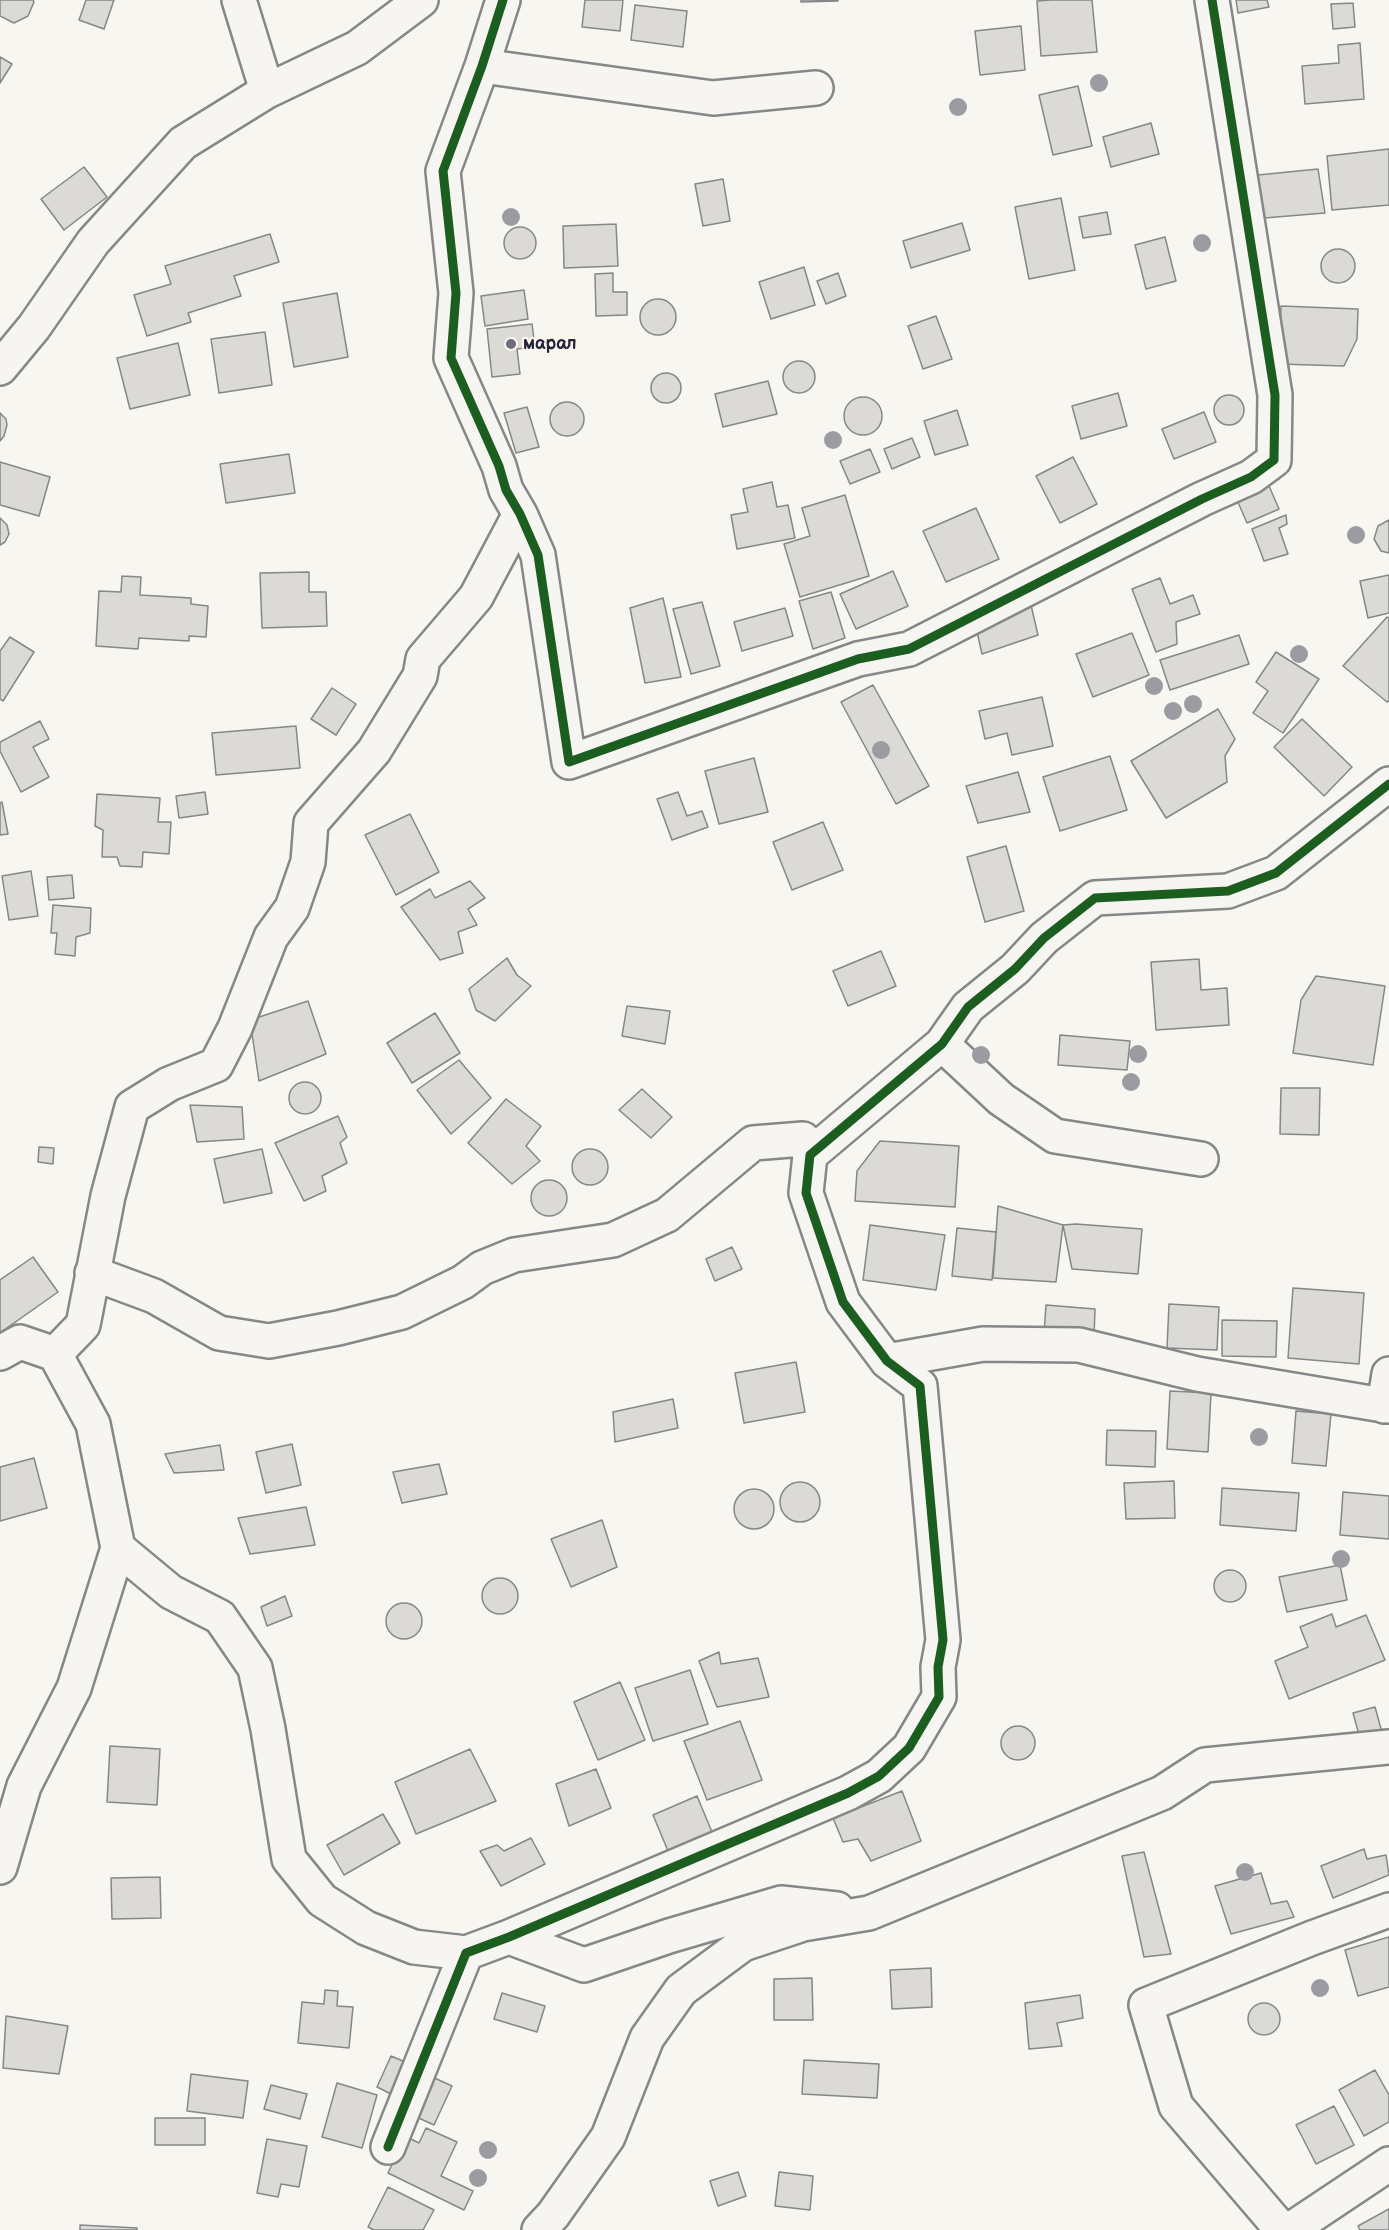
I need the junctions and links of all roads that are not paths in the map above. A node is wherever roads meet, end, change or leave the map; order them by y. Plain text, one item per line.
1 (239, 0) edge
2 (421, 0) edge
3 (502, 0) edge
4 (1212, 0) edge
5 (482, 66) junction
6 (816, 88) dead end
7 (267, 91) junction
8 (0, 368) edge
9 (520, 514) junction
10 (1389, 784) edge
11 (942, 1044) junction
12 (810, 1155) junction
13 (1201, 1159) dead end
14 (92, 1273) junction
15 (0, 1353) edge
16 (55, 1354) junction
17 (887, 1361) junction
18 (1389, 1374) edge
19 (1386, 1406) edge
20 (118, 1548) junction
21 (1389, 1747) edge
22 (0, 1867) edge
23 (1389, 1910) edge
24 (869, 1913) junction
25 (509, 1937) junction
26 (466, 1953) junction
27 (388, 2147) dead end
28 (1389, 2164) edge
29 (539, 2230) edge
30 (1282, 2230) edge
31 (1290, 2230) edge

1 - 7 street
2 - 7 street
3 - 5 street
4 - 9 street
5 - 6 street
5 - 9 street
7 - 8 street
9 - 14 street
10 - 11 street
11 - 12 street
11 - 13 street
12 - 14 street
12 - 17 street
14 - 16 street
15 - 16 street
16 - 20 street
17 - 19 street
17 - 25 street
18 - 19 street
20 - 22 street
20 - 26 street
21 - 24 street
23 - 30 street
24 - 25 street
24 - 29 street
25 - 26 street
26 - 27 street
28 - 31 street

